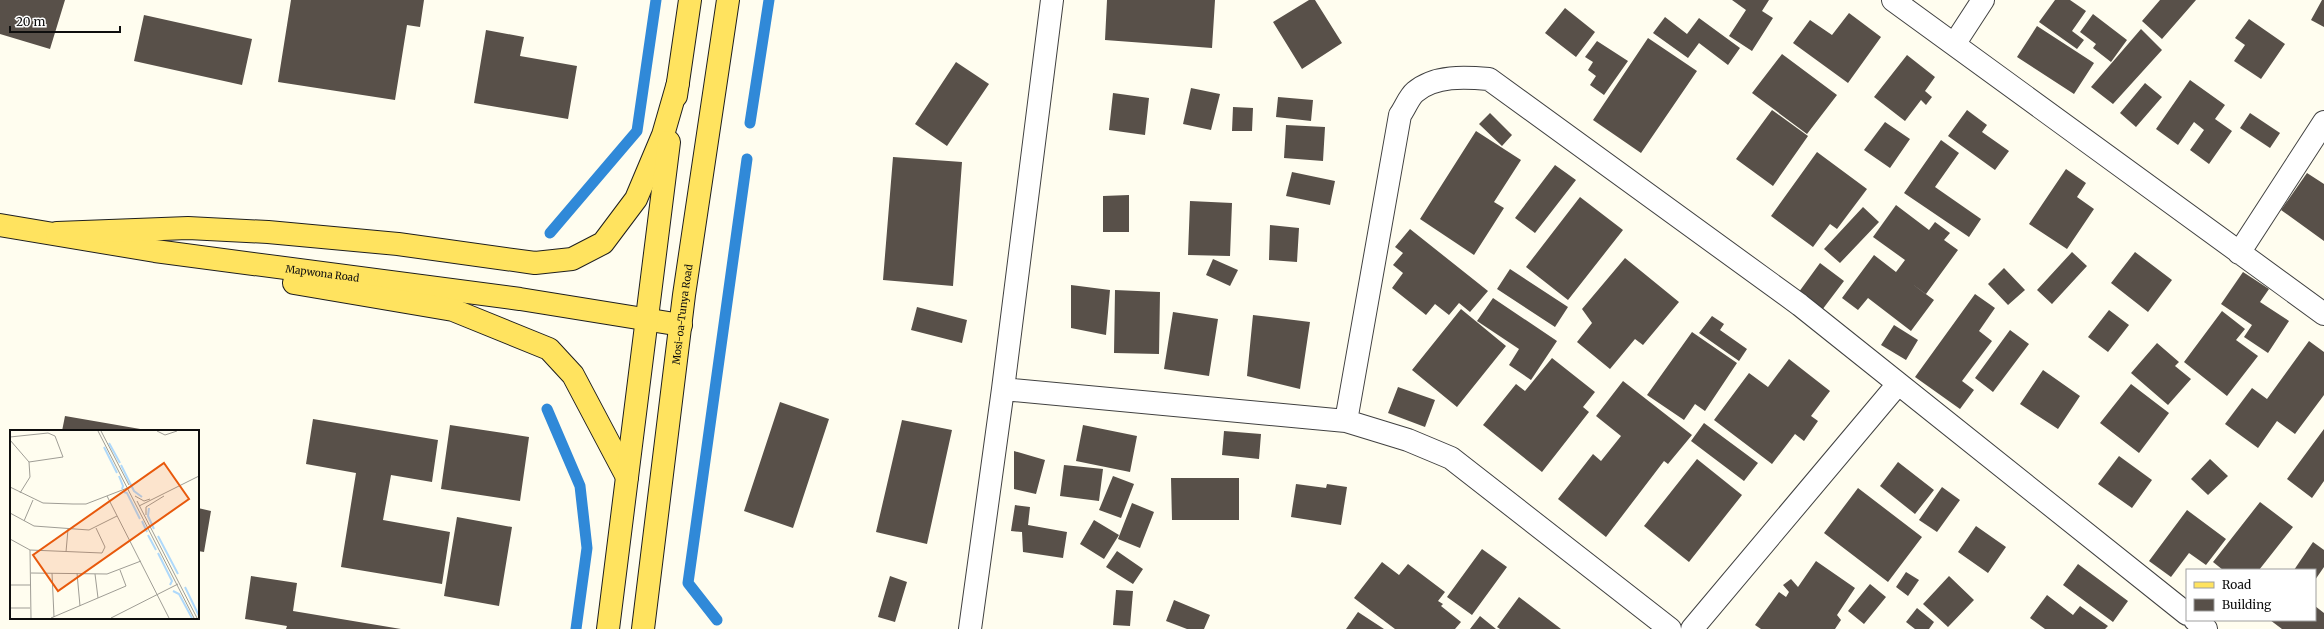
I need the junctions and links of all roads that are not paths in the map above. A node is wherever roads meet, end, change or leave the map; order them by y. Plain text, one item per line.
1 (690, 0) edge
2 (728, 0) edge
3 (1052, 0) edge
4 (1893, 0) edge
5 (1984, 0) edge
6 (1955, 43) junction
7 (678, 83) junction
8 (2324, 122) edge
9 (0, 225) edge
10 (57, 233) junction
11 (155, 251) junction
12 (2239, 252) junction
13 (2324, 314) edge
14 (646, 319) junction
15 (681, 325) junction
16 (1898, 384) junction
17 (1003, 389) junction
18 (1346, 421) junction
19 (627, 477) junction
20 (2186, 613) edge
21 (2195, 621) edge
22 (609, 629) edge
23 (643, 629) edge
24 (970, 629) edge
25 (1670, 629) edge
26 (1692, 629) edge
27 (2206, 629) edge

1 - 7 main road
2 - 15 main road, Mosi-oa-Tunya Road
3 - 17 street
4 - 6 street
5 - 6 street
6 - 12 street
7 - 10 main road
7 - 14 main road
8 - 12 street
9 - 10 main road, Mapwona Road
10 - 11 main road, Mapwona Road
11 - 14 main road, Mapwona Road
11 - 19 main road
12 - 13 street
14 - 15 main road, Mapwona Road
14 - 19 main road
15 - 23 main road, Mosi-oa-Tunya Road
16 - 18 street
16 - 20 street
16 - 26 street
17 - 18 street
17 - 24 street
18 - 25 street
19 - 22 main road
21 - 27 street

